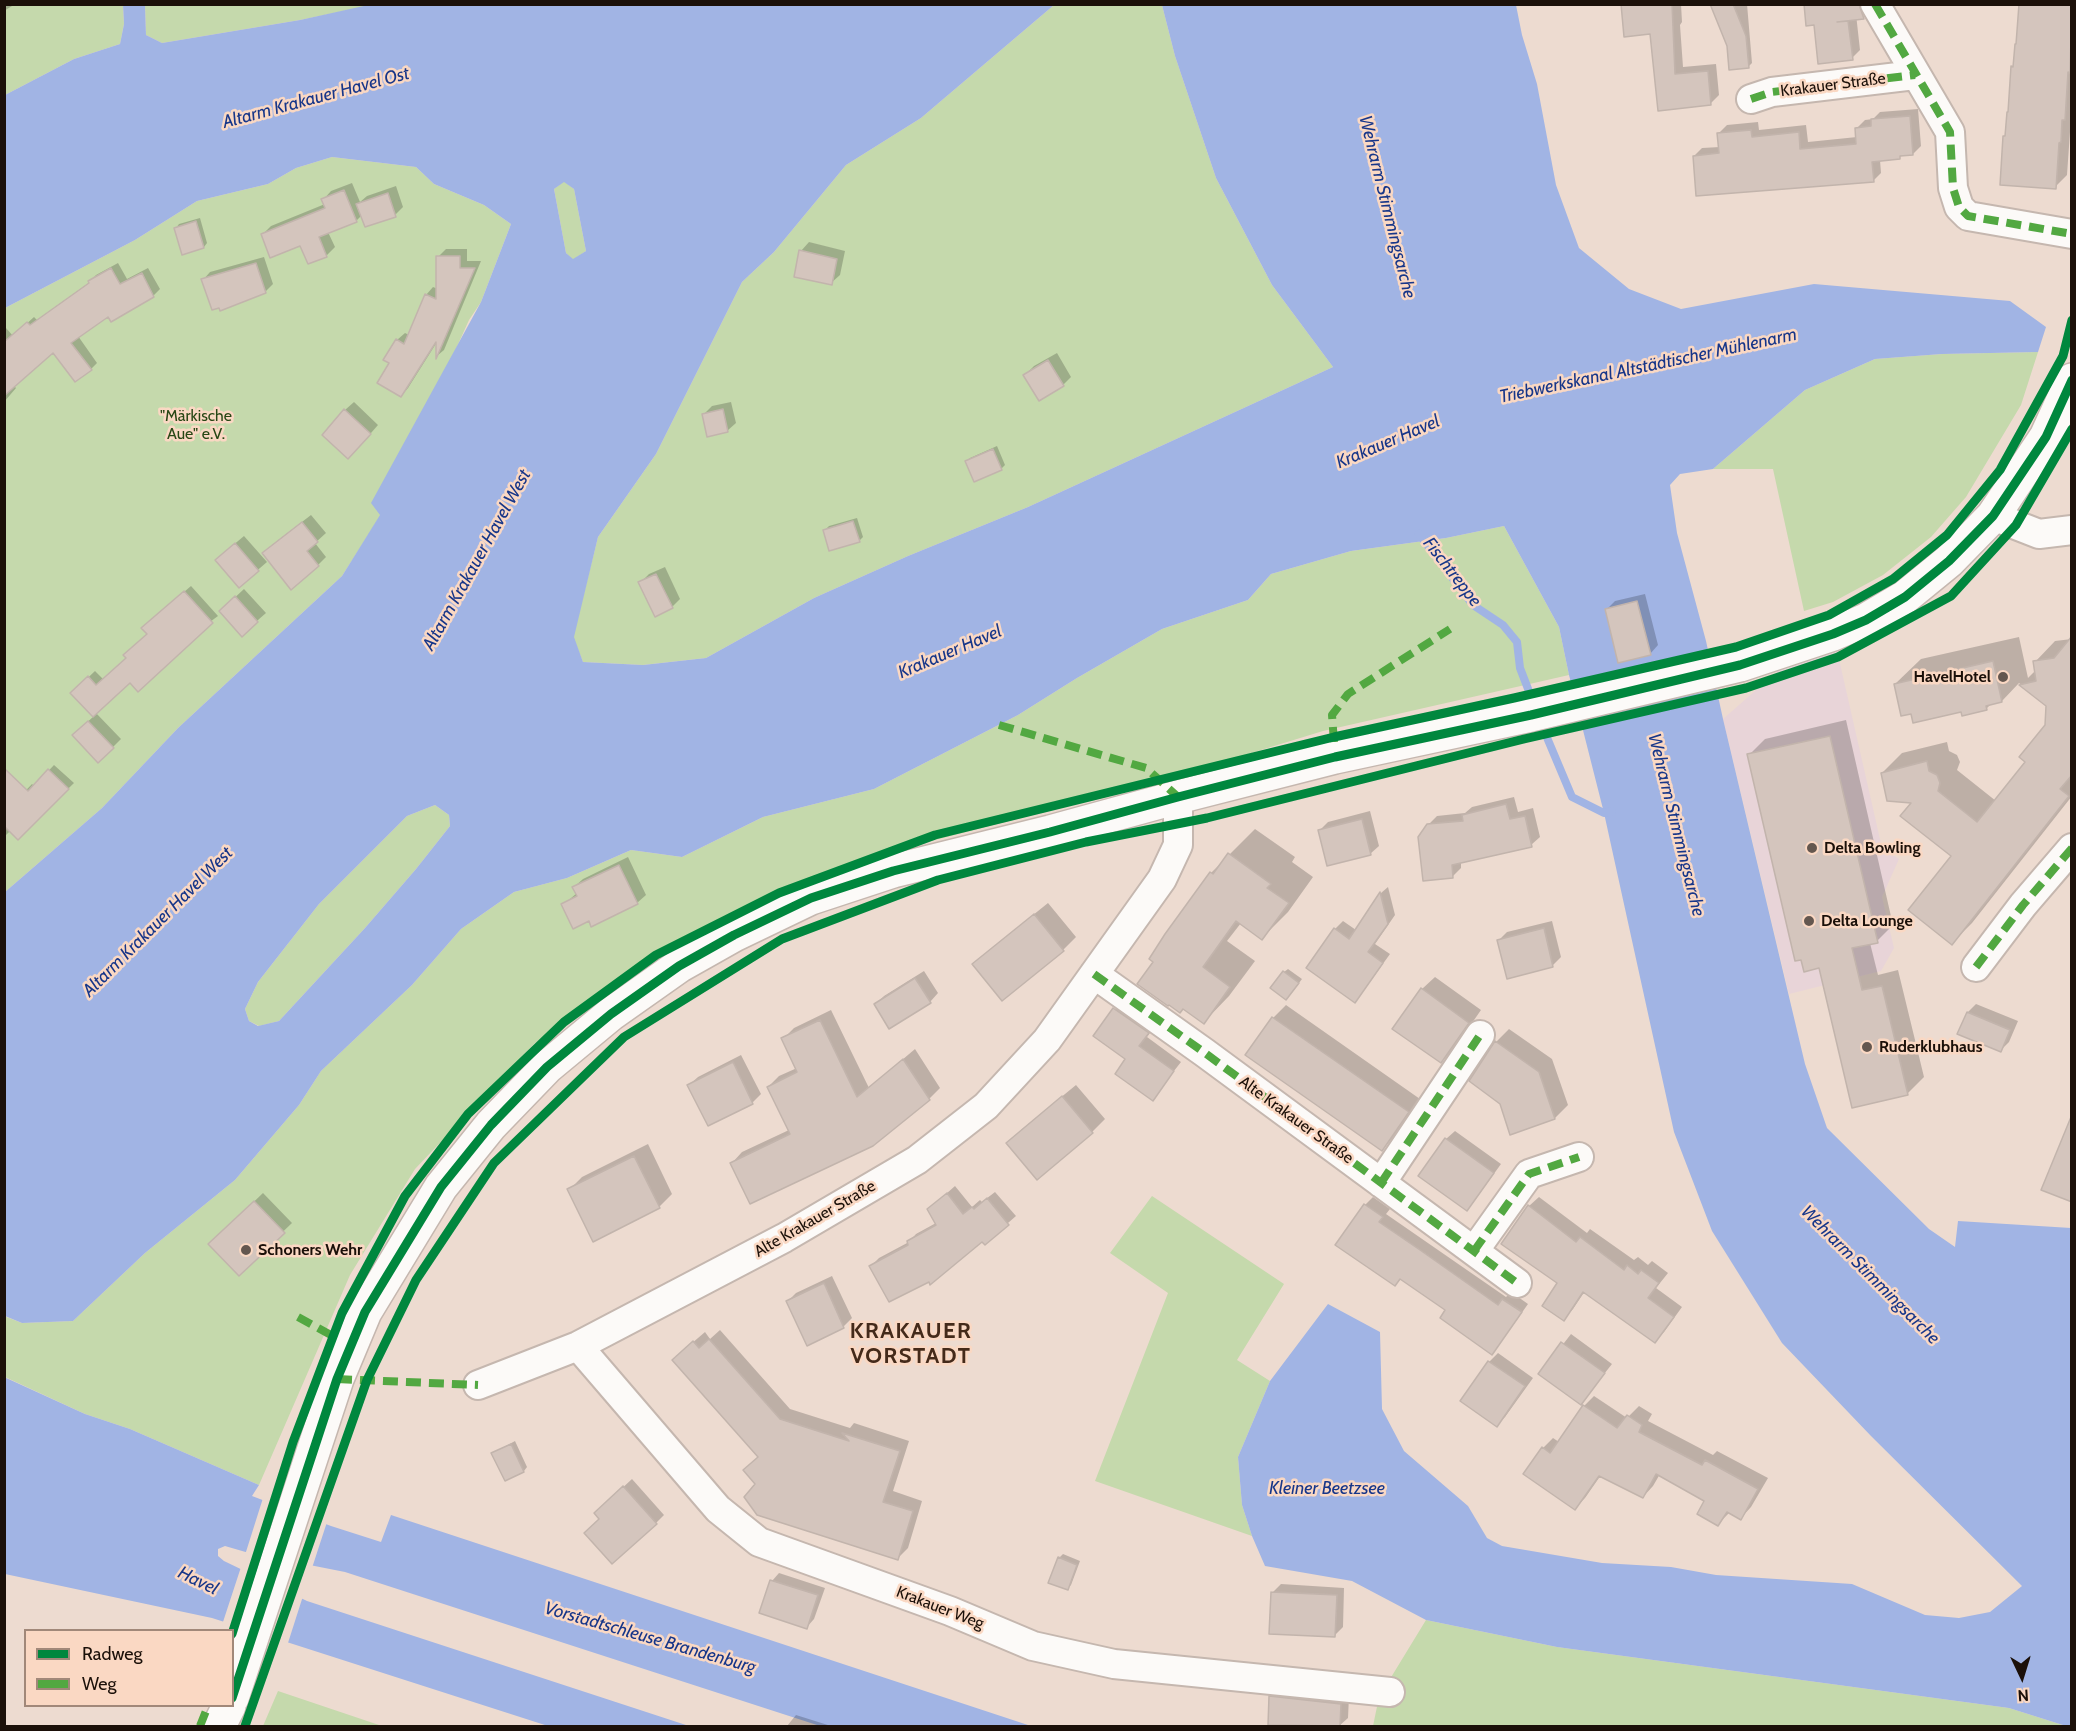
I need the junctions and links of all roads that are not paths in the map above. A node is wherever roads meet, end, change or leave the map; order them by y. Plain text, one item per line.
1 (1875, 4) edge
2 (1915, 75) junction
3 (1751, 99) dead end
4 (2072, 234) edge
5 (2072, 381) edge
6 (1993, 516) junction
7 (2072, 530) edge
8 (1178, 797) junction
9 (2072, 848) edge
10 (1976, 967) dead end
11 (1094, 974) junction
12 (1480, 1035) dead end
13 (1580, 1157) dead end
14 (1381, 1183) junction
15 (1474, 1251) junction
16 (1517, 1283) dead end
17 (578, 1346) junction
18 (478, 1385) dead end
19 (234, 1692) edge
20 (1390, 1692) dead end
21 (228, 1707) edge
22 (219, 1726) edge

1 - 2 street, Krakauer Straße
2 - 3 street, Krakauer Straße
2 - 4 street, Krakauer Straße
5 - 6 main road
6 - 7 street
6 - 8 main road
8 - 11 street, Alte Krakauer Straße
8 - 19 main road
9 - 10 street
11 - 14 street, Alte Krakauer Straße
11 - 17 street, Alte Krakauer Straße
12 - 14 street
13 - 15 street
14 - 15 street, Alte Krakauer Straße
15 - 16 street, Alte Krakauer Straße
17 - 18 street, Alte Krakauer Straße
17 - 20 street, Krakauer Weg
21 - 22 main road

